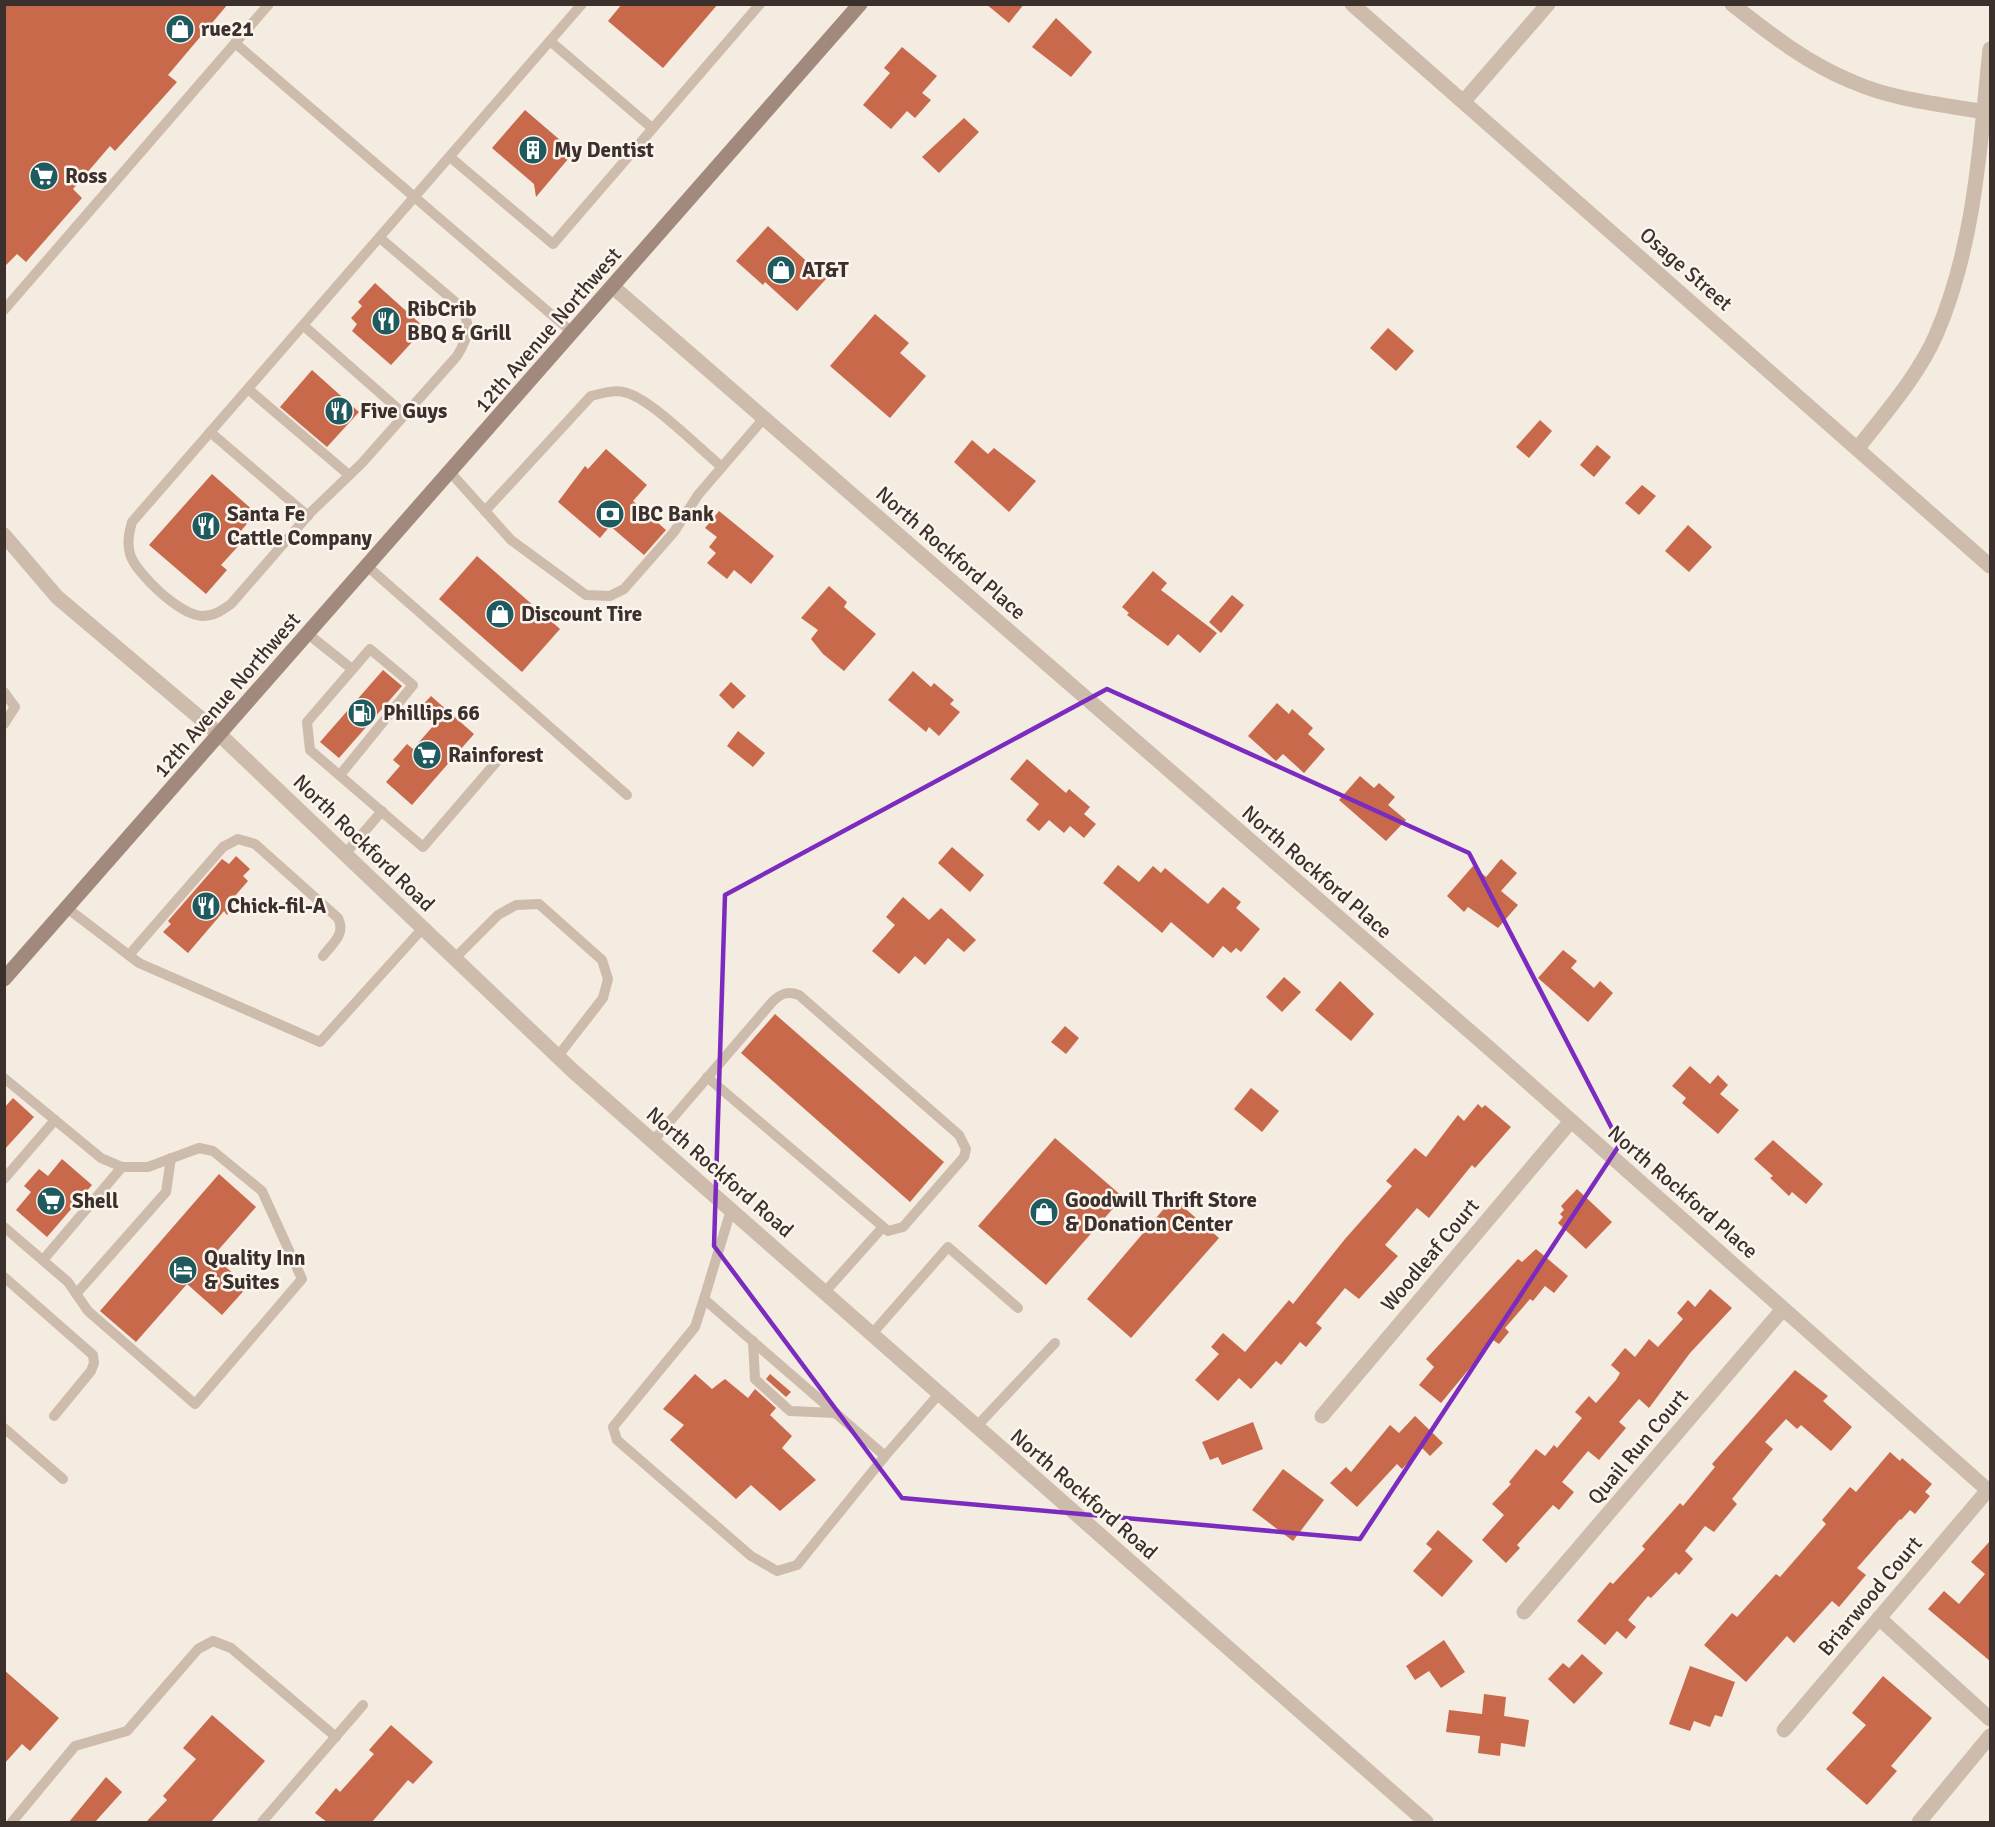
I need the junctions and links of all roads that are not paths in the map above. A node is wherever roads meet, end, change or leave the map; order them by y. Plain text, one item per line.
1 (268, 4) edge
2 (582, 4) edge
3 (760, 4) edge
4 (860, 4) edge
5 (1352, 4) edge
6 (1548, 4) edge
7 (1732, 4) edge
8 (550, 41) junction
9 (235, 43) junction
10 (1990, 49) edge
11 (1464, 101) junction
12 (1984, 112) junction
13 (652, 128) junction
14 (450, 158) junction
15 (416, 197) junction
16 (380, 238) junction
17 (613, 287) junction
18 (4, 310) edge
19 (304, 326) junction
20 (573, 333) junction
21 (248, 389) junction
22 (405, 415) junction
23 (764, 418) junction
24 (210, 432) junction
25 (1858, 448) junction
26 (722, 467) junction
27 (450, 472) junction
28 (349, 475) junction
29 (485, 511) junction
30 (308, 516) junction
31 (4, 535) edge
32 (367, 566) junction
33 (1990, 566) edge
34 (308, 634) junction
35 (352, 669) junction
36 (4, 692) edge
37 (4, 724) edge
38 (219, 735) junction
39 (498, 760) dead end
40 (340, 776) junction
41 (627, 795) dead end
42 (382, 811) junction
43 (345, 854) junction
44 (67, 908) junction
45 (423, 928) junction
46 (129, 955) junction
47 (323, 956) dead end
48 (454, 958) junction
49 (4, 979) edge
50 (558, 1056) junction
51 (707, 1077) junction
52 (6, 1084) edge
53 (55, 1120) junction
54 (1571, 1121) junction
55 (653, 1141) junction
56 (171, 1158) junction
57 (122, 1167) junction
58 (4, 1179) edge
59 (730, 1210) junction
60 (4, 1227) edge
61 (882, 1228) junction
62 (43, 1260) junction
63 (4, 1277) edge
64 (824, 1293) junction
65 (76, 1294) junction
66 (704, 1299) junction
67 (1018, 1308) dead end
68 (1783, 1308) junction
69 (871, 1335) junction
70 (753, 1341) junction
71 (1055, 1343) dead end
72 (939, 1394) junction
73 (836, 1413) junction
74 (54, 1416) dead end
75 (1322, 1416) dead end
76 (976, 1427) junction
77 (4, 1428) edge
78 (885, 1456) junction
79 (63, 1479) dead end
80 (1989, 1491) edge
81 (1524, 1612) dead end
82 (1879, 1618) junction
83 (363, 1705) dead end
84 (1990, 1719) edge
85 (1784, 1730) dead end
86 (1990, 1736) edge
87 (336, 1737) junction
88 (12, 1822) edge
89 (262, 1822) edge
90 (1426, 1822) edge
91 (1918, 1822) edge

1 - 9 lane
2 - 8 lane
3 - 13 lane
4 - 17 main road, 12th Avenue Northwest
5 - 11 street, Osage Street
6 - 11 street
7 - 12 street
8 - 13 lane
8 - 14 lane
9 - 15 lane
9 - 18 lane
10 - 12 street
11 - 25 street, Osage Street
12 - 25 street
13 - 14 lane
14 - 15 lane
15 - 16 lane
15 - 20 lane
16 - 19 lane
16 - 22 lane
17 - 20 main road, 12th Avenue Northwest
17 - 23 street, North Rockford Place
19 - 21 lane
19 - 22 lane
20 - 27 main road, 12th Avenue Northwest
21 - 24 lane
21 - 28 lane
22 - 28 lane
23 - 26 lane
23 - 54 street, North Rockford Place
24 - 30 lane
24 - 30 lane
25 - 33 street, Osage Street
26 - 29 lane
26 - 29 lane
27 - 29 lane
27 - 32 main road, 12th Avenue Northwest
28 - 30 lane
31 - 38 street, North Rockford Road
32 - 34 main road, 12th Avenue Northwest
32 - 41 lane
34 - 35 lane
34 - 38 main road, 12th Avenue Northwest
35 - 40 lane
35 - 40 lane
36 - 37 lane
38 - 43 street, North Rockford Road
38 - 44 main road, 12th Avenue Northwest
39 - 42 lane
40 - 42 lane
42 - 43 lane
43 - 45 street, North Rockford Road
44 - 46 lane
44 - 49 main road, 12th Avenue Northwest
45 - 46 lane
45 - 48 street, North Rockford Road
46 - 47 lane
48 - 50 street, North Rockford Road
48 - 50 lane
50 - 55 street, North Rockford Road
51 - 55 lane
51 - 61 lane
51 - 61 lane
52 - 53 lane
53 - 57 lane
53 - 58 lane
54 - 68 street, North Rockford Place
54 - 75 street, Woodleaf Court
55 - 59 street, North Rockford Road
56 - 57 lane
56 - 65 lane
56 - 65 lane
57 - 62 lane
59 - 64 street, North Rockford Road
59 - 66 lane
60 - 62 lane
61 - 64 lane
62 - 65 lane
63 - 74 lane
64 - 69 street, North Rockford Road
66 - 70 lane
66 - 78 lane
67 - 69 lane
68 - 80 street, North Rockford Place
68 - 81 street, Quail Run Court
69 - 72 street, North Rockford Road
70 - 73 lane
70 - 73 lane
71 - 76 lane
72 - 76 street, North Rockford Road
72 - 78 lane
73 - 78 lane
76 - 90 street, North Rockford Road
77 - 79 lane
80 - 82 street, Briarwood Court
82 - 84 street
82 - 85 street, Briarwood Court
83 - 87 lane
86 - 91 street
87 - 88 lane
87 - 89 lane

